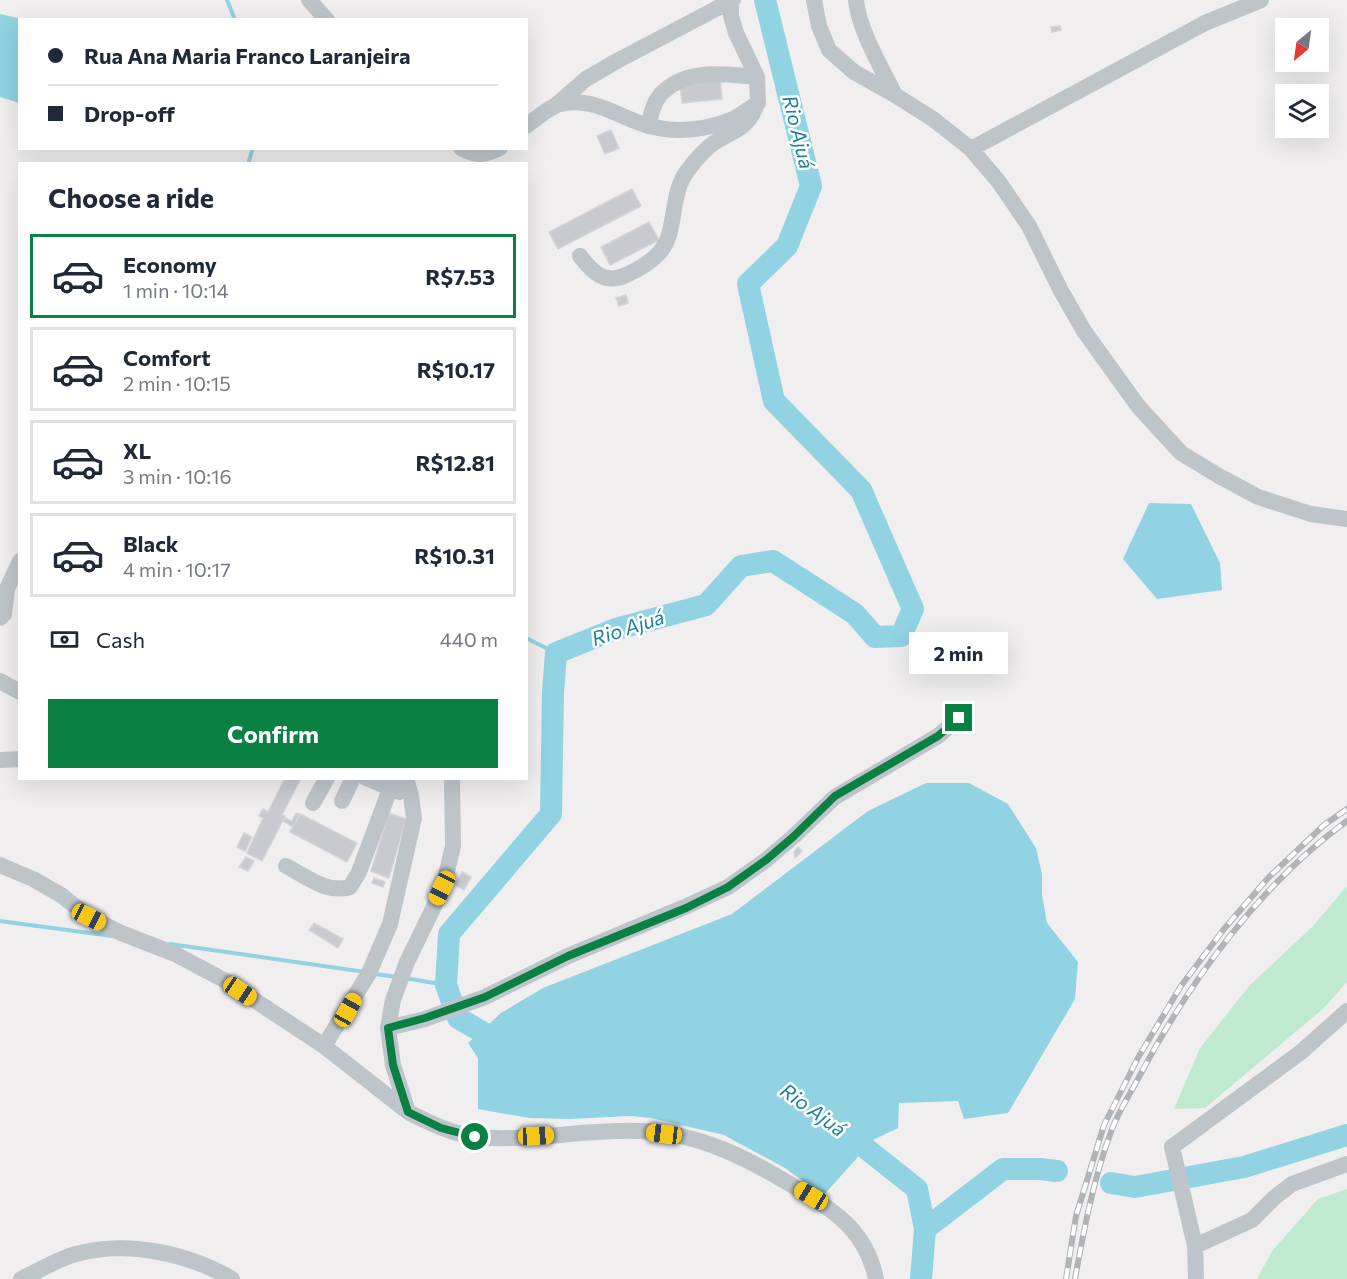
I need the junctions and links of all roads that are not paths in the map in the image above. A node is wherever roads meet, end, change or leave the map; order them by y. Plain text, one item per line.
1 (309, 0) edge
2 (814, 0) edge
3 (856, 0) edge
4 (1261, 0) edge
5 (732, 1) edge
6 (325, 18) edge
7 (757, 77) junction
8 (895, 94) junction
9 (758, 103) junction
10 (556, 105) junction
11 (528, 125) edge
12 (648, 126) junction
13 (971, 149) junction
14 (464, 150) edge
15 (496, 150) edge
16 (580, 256) dead end
17 (1347, 519) edge
18 (18, 565) edge
19 (0, 618) edge
20 (0, 681) edge
21 (18, 691) edge
22 (959, 718) dead end
23 (18, 759) edge
24 (0, 760) edge
25 (326, 780) edge
26 (352, 780) edge
27 (376, 780) edge
28 (407, 780) edge
29 (452, 780) edge
30 (391, 783) edge
31 (411, 796) junction
32 (342, 801) dead end
33 (313, 803) dead end
34 (0, 865) edge
35 (286, 866) dead end
36 (1347, 1011) edge
37 (388, 1028) junction
38 (324, 1046) junction
39 (408, 1112) junction
40 (1347, 1164) edge
41 (1195, 1246) junction
42 (21, 1279) edge
43 (232, 1279) edge
44 (876, 1279) edge
45 (1196, 1279) edge

1 - 6 street
2 - 8 street
3 - 8 street
4 - 13 street
5 - 7 street
5 - 10 street
7 - 9 street
7 - 12 street
8 - 13 street
9 - 12 street
9 - 16 street
10 - 11 street
10 - 12 street
13 - 17 street
14 - 15 street
18 - 19 street
20 - 21 street
22 - 37 street
23 - 24 street
25 - 33 street
26 - 32 street
27 - 30 street
28 - 31 street
29 - 37 street
30 - 31 street
30 - 35 street
31 - 38 street
34 - 38 street
36 - 41 street
37 - 39 street
38 - 39 street
39 - 44 street
40 - 41 street
41 - 45 street
42 - 43 street

